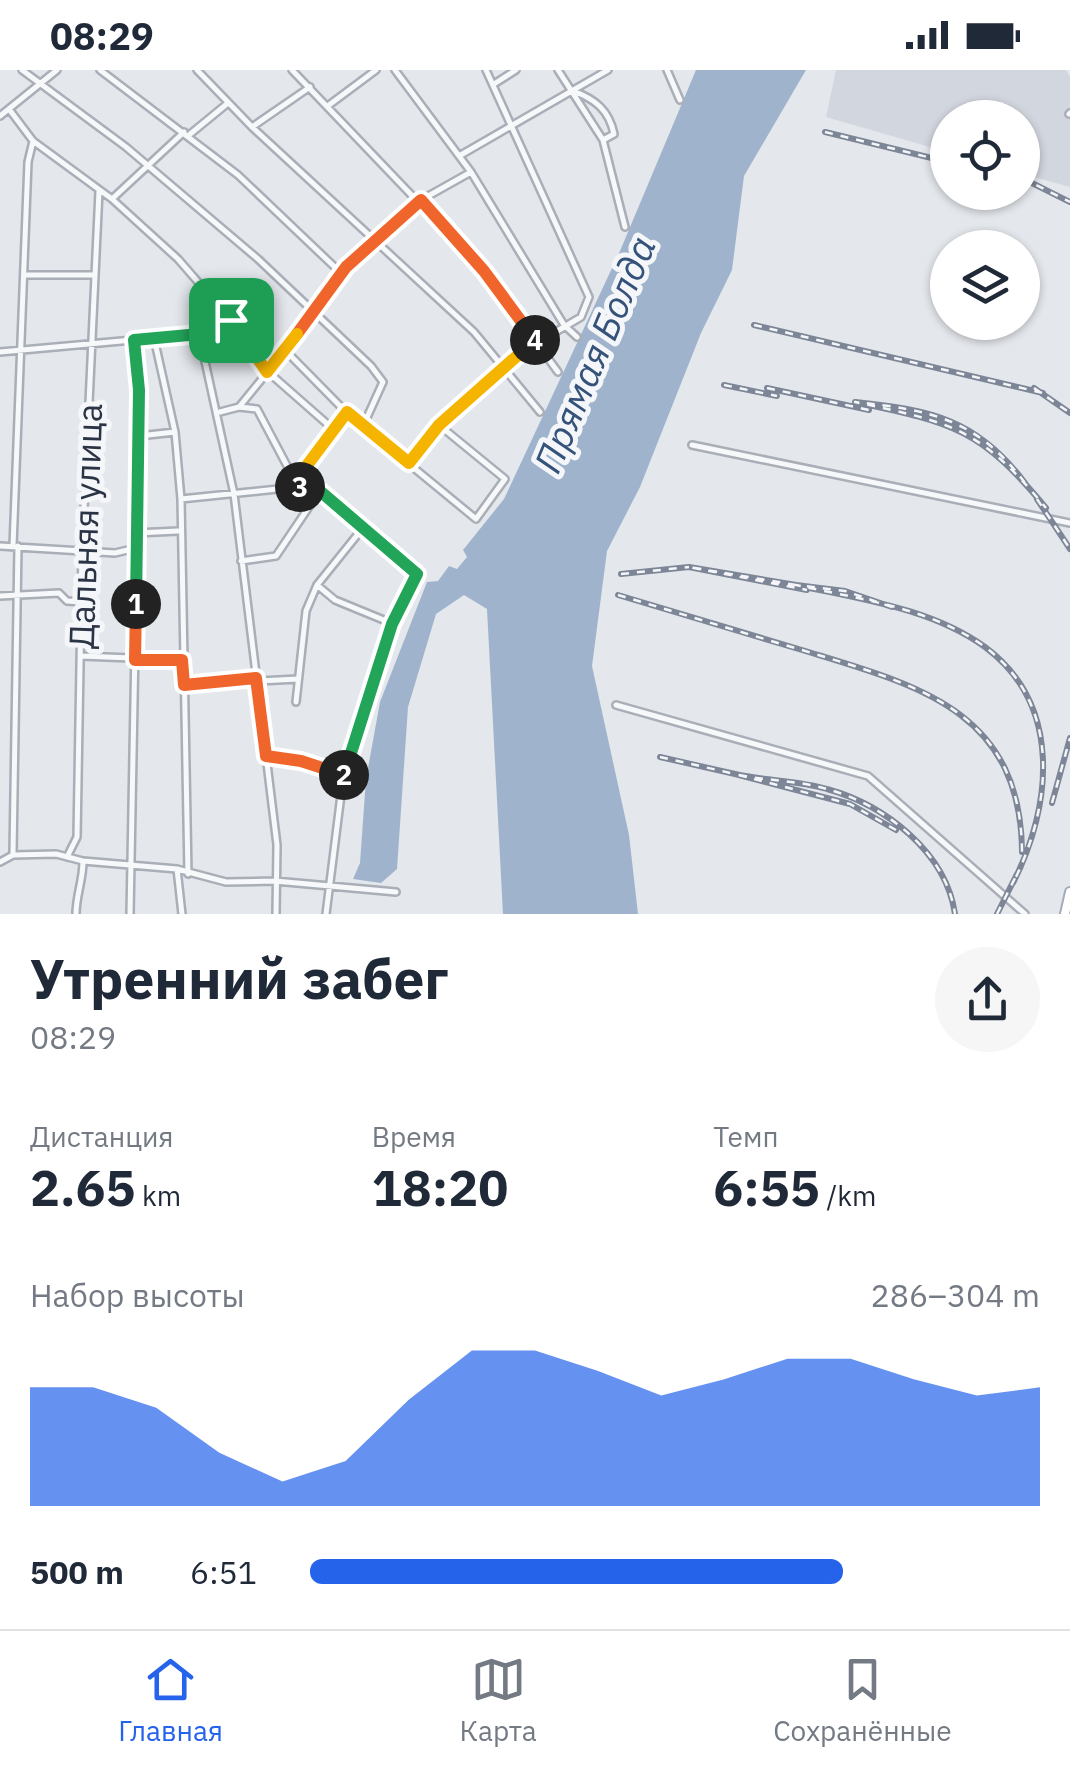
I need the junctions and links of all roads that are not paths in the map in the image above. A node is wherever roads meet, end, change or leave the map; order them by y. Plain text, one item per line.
1 (22, 70) edge
2 (57, 70) edge
3 (100, 70) edge
4 (197, 70) edge
5 (292, 70) edge
6 (376, 70) edge
7 (396, 70) edge
8 (486, 70) edge
9 (516, 70) edge
10 (558, 70) edge
11 (608, 70) edge
12 (667, 70) edge
13 (494, 84) junction
14 (40, 85) junction
15 (310, 86) junction
16 (571, 90) junction
17 (680, 100) dead end
18 (228, 103) junction
19 (329, 106) junction
20 (9, 109) junction
21 (0, 116) edge
22 (514, 123) junction
23 (252, 127) junction
24 (187, 133) junction
25 (604, 140) junction
26 (33, 141) junction
27 (459, 156) junction
28 (145, 164) junction
29 (472, 172) junction
30 (99, 190) junction
31 (112, 200) junction
32 (421, 200) junction
33 (625, 227) dead end
34 (375, 239) junction
35 (26, 274) junction
36 (342, 274) junction
37 (94, 275) junction
38 (315, 314) junction
39 (231, 320) junction
40 (564, 325) junction
41 (200, 334) junction
42 (577, 337) dead end
43 (154, 338) junction
44 (134, 340) junction
45 (536, 342) junction
46 (90, 344) junction
47 (284, 349) junction
48 (21, 350) junction
49 (0, 352) edge
50 (504, 369) junction
51 (267, 372) junction
52 (558, 372) dead end
53 (240, 408) junction
54 (220, 412) junction
55 (347, 412) junction
56 (540, 412) dead end
57 (364, 424) junction
58 (439, 425) junction
59 (333, 429) junction
60 (176, 432) junction
61 (139, 436) junction
62 (692, 445) dead end
63 (409, 463) junction
64 (294, 479) junction
65 (290, 488) junction
66 (320, 491) junction
67 (234, 494) junction
68 (181, 500) junction
69 (1070, 523) edge
70 (179, 530) junction
71 (362, 530) junction
72 (136, 533) junction
73 (0, 546) edge
74 (15, 546) junction
75 (136, 548) junction
76 (82, 551) junction
77 (241, 560) junction
78 (318, 585) junction
79 (17, 594) junction
80 (0, 596) edge
81 (81, 602) junction
82 (392, 624) junction
83 (81, 656) junction
84 (135, 660) junction
85 (182, 660) junction
86 (256, 678) junction
87 (298, 678) junction
88 (184, 685) junction
89 (296, 702) dead end
90 (616, 705) dead end
91 (266, 756) junction
92 (344, 779) junction
93 (13, 854) junction
94 (67, 858) junction
95 (83, 861) junction
96 (0, 862) edge
97 (130, 864) junction
98 (178, 869) junction
99 (188, 874) junction
100 (276, 881) junction
101 (332, 886) junction
102 (396, 892) dead end
103 (1070, 892) edge
104 (76, 914) edge
105 (130, 914) edge
106 (182, 914) edge
107 (276, 914) edge
108 (326, 914) edge
109 (1025, 914) edge
110 (1065, 914) edge

1 - 14 street
2 - 14 street
3 - 24 street
4 - 18 street
5 - 15 street
6 - 19 street
7 - 27 street
8 - 13 street
9 - 13 street
10 - 16 street
11 - 16 street
12 - 17 street
13 - 22 street
14 - 20 street
14 - 28 street
15 - 19 street
15 - 23 street
16 - 22 street
16 - 25 street
16 - 25 street
18 - 23 street
18 - 24 street
19 - 32 street
20 - 21 street
20 - 26 street
22 - 27 street
22 - 40 street
23 - 34 street
24 - 28 street
24 - 36 street
25 - 33 street
26 - 30 street
26 - 35 street
27 - 29 street
28 - 31 street
28 - 38 street
29 - 32 street
29 - 40 street
30 - 31 street
30 - 37 street, Дальняя улица
31 - 39 street
32 - 34 street
32 - 45 street
34 - 36 street
34 - 50 street
35 - 37 street
35 - 48 street
36 - 38 street
37 - 46 street, Дальняя улица
38 - 47 street
38 - 57 street
39 - 41 street
39 - 51 street
40 - 42 street
40 - 45 street
41 - 43 street
41 - 54 street
43 - 44 street
43 - 60 street
44 - 46 street
44 - 61 street
45 - 50 street
45 - 52 street
46 - 48 street
46 - 76 street, Дальняя улица
47 - 51 street
47 - 55 street
48 - 49 street
48 - 74 street
50 - 56 street
50 - 58 street
51 - 53 street
51 - 59 street
53 - 54 street
53 - 64 street
54 - 67 street
55 - 57 street
55 - 59 street
57 - 63 street
58 - 63 street
58 - 63 street
59 - 64 street
60 - 61 street
60 - 68 street
61 - 72 street
62 - 69 street
64 - 65 street
65 - 66 street
65 - 67 street
66 - 71 street
66 - 77 street
67 - 68 street
67 - 77 street
68 - 70 street
70 - 72 street
70 - 85 street
71 - 78 street
71 - 82 street
72 - 75 street
73 - 74 street
74 - 76 street
74 - 79 street
75 - 76 street
75 - 84 street
76 - 81 street, Дальняя улица
77 - 86 street
78 - 82 street
78 - 87 street
79 - 80 street
79 - 81 street
79 - 93 street
81 - 83 street, Дальняя улица
82 - 92 street
83 - 84 street
83 - 94 street, Дальняя улица
84 - 85 street
84 - 97 street
85 - 88 street
86 - 87 street
86 - 88 street
86 - 91 street
87 - 89 street
88 - 99 street
90 - 109 street
91 - 92 street
91 - 100 street
92 - 101 street
93 - 94 street
93 - 96 street
94 - 95 street
95 - 97 street
95 - 104 street
97 - 98 street
97 - 105 street
98 - 99 street
98 - 106 street
99 - 100 street
100 - 101 street
100 - 107 street
101 - 102 street
101 - 108 street
103 - 110 main road

